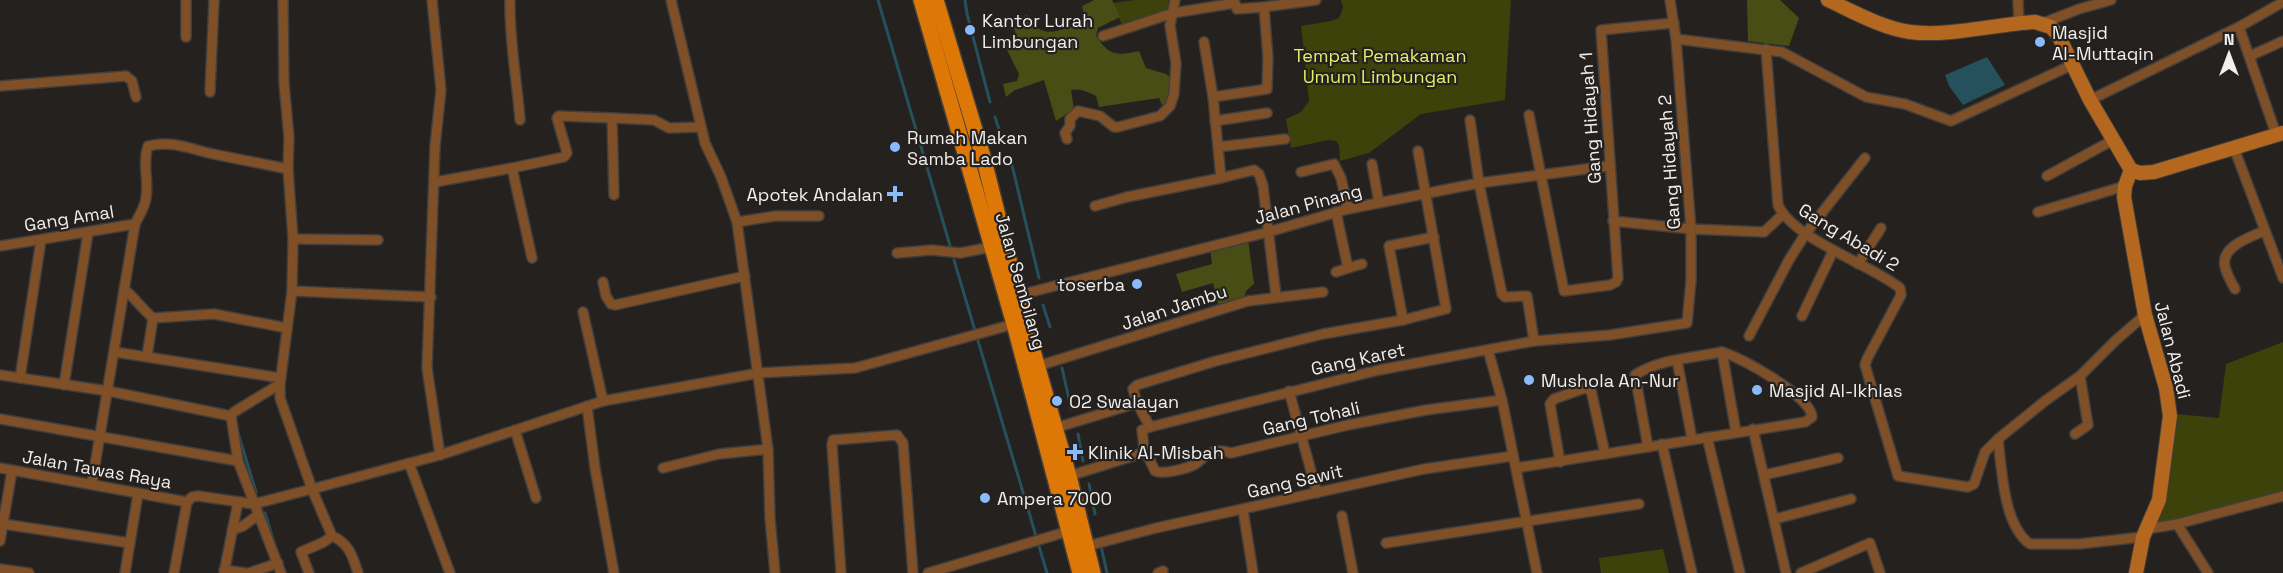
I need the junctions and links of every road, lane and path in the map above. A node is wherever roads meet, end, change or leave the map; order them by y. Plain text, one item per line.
1 (186, 0) edge
2 (214, 0) edge
3 (283, 0) edge
4 (432, 0) edge
5 (510, 0) edge
6 (671, 0) edge
7 (921, 0) edge
8 (936, 0) edge
9 (1175, 0) edge
10 (1316, 0) edge
11 (1670, 0) edge
12 (1828, 0) edge
13 (2018, 0) edge
14 (2111, 0) edge
15 (2283, 2) edge
16 (2083, 4) edge
17 (1264, 8) junction
18 (1173, 13) junction
19 (1674, 23) junction
20 (2019, 23) junction
21 (2043, 24) junction
22 (2239, 27) junction
23 (1103, 36) dead end
24 (186, 37) dead end
25 (1676, 39) junction
26 (2283, 41) edge
27 (1204, 42) dead end
28 (1766, 49) junction
29 (2250, 56) junction
30 (2072, 65) junction
31 (0, 86) edge
32 (210, 92) dead end
33 (136, 97) dead end
34 (1213, 97) junction
35 (2090, 100) junction
36 (1267, 113) dead end
37 (1528, 115) dead end
38 (612, 118) junction
39 (520, 120) dead end
40 (1470, 120) dead end
41 (1215, 121) junction
42 (701, 127) junction
43 (2279, 134) edge
44 (1067, 139) dead end
45 (1285, 139) dead end
46 (2113, 140) junction
47 (1218, 147) junction
48 (2234, 148) junction
49 (1418, 151) dead end
50 (1865, 158) dead end
51 (1372, 164) dead end
52 (1609, 166) junction
53 (512, 168) junction
54 (288, 169) junction
55 (2131, 170) junction
56 (1301, 172) dead end
57 (1540, 174) junction
58 (2047, 176) dead end
59 (1221, 178) junction
60 (435, 182) junction
61 (1479, 183) junction
62 (2125, 186) junction
63 (1426, 193) junction
64 (614, 195) dead end
65 (1379, 203) junction
66 (1095, 206) dead end
67 (1348, 209) junction
68 (1336, 212) junction
69 (2038, 212) dead end
70 (1782, 215) junction
71 (819, 216) dead end
72 (1613, 221) junction
73 (738, 222) junction
74 (135, 224) junction
75 (1881, 228) dead end
76 (1690, 229) junction
77 (2264, 231) junction
78 (1268, 232) junction
79 (88, 233) junction
80 (1806, 233) junction
81 (1434, 237) junction
82 (293, 239) junction
83 (41, 240) junction
84 (378, 240) dead end
85 (0, 246) edge
86 (992, 247) junction
87 (2283, 248) edge
88 (1833, 250) junction
89 (2273, 252) junction
90 (897, 253) dead end
91 (532, 258) dead end
92 (1362, 264) dead end
93 (1858, 264) junction
94 (1348, 268) junction
95 (1336, 272) dead end
96 (746, 276) junction
97 (2283, 277) edge
98 (603, 282) dead end
99 (124, 289) junction
100 (2235, 289) dead end
101 (292, 291) junction
102 (1323, 292) dead end
103 (1019, 295) junction
104 (1276, 296) junction
105 (431, 297) junction
106 (583, 312) dead end
107 (2145, 315) junction
108 (1802, 316) dead end
109 (153, 318) junction
110 (1403, 320) junction
111 (1687, 322) joint
112 (1014, 324) junction
113 (287, 328) junction
114 (1749, 336) dead end
115 (1534, 341) junction
116 (1488, 350) junction
117 (115, 352) junction
118 (1722, 352) junction
119 (147, 356) junction
120 (1677, 360) junction
121 (1038, 366) junction
122 (759, 373) junction
123 (0, 375) edge
124 (2080, 376) junction
125 (21, 378) junction
126 (280, 381) junction
127 (64, 385) junction
128 (108, 391) junction
129 (1289, 391) junction
130 (1502, 400) junction
131 (603, 401) junction
132 (1137, 403) junction
133 (587, 406) junction
134 (231, 416) junction
135 (0, 419) edge
136 (1150, 427) junction
137 (1055, 428) junction
138 (1753, 429) junction
139 (515, 430) junction
140 (1736, 432) junction
141 (2075, 434) dead end
142 (100, 437) junction
143 (1301, 437) junction
144 (1707, 437) junction
145 (1998, 439) junction
146 (1692, 440) junction
147 (1662, 444) junction
148 (1648, 447) junction
149 (768, 449) junction
150 (1146, 452) junction
151 (1605, 454) junction
152 (440, 455) junction
153 (1513, 456) junction
154 (1838, 458) dead end
155 (238, 461) junction
156 (1560, 462) junction
157 (409, 463) junction
158 (0, 468) edge
159 (663, 468) dead end
160 (1516, 468) junction
161 (12, 471) junction
162 (1764, 475) junction
163 (1069, 476) junction
164 (92, 483) junction
165 (312, 489) junction
166 (1317, 493) junction
167 (138, 494) junction
168 (2283, 496) edge
169 (536, 498) dead end
170 (1851, 500) dead end
171 (187, 502) junction
172 (238, 502) junction
173 (254, 504) junction
174 (1639, 504) dead end
175 (1243, 510) junction
176 (258, 515) junction
177 (1342, 516) dead end
178 (1774, 519) junction
179 (1528, 520) junction
180 (3, 524) junction
181 (2177, 524) junction
182 (232, 530) junction
183 (1069, 531) junction
184 (2145, 533) junction
185 (332, 536) junction
186 (0, 541) edge
187 (130, 543) junction
188 (1386, 543) dead end
189 (1087, 546) junction
190 (279, 568) edge
191 (0, 569) edge
192 (224, 571) edge
193 (29, 573) edge
194 (125, 573) edge
195 (174, 573) edge
196 (247, 573) edge
197 (309, 573) edge
198 (358, 573) edge
199 (450, 573) edge
200 (614, 573) edge
201 (775, 573) edge
202 (841, 573) edge
203 (913, 573) edge
204 (928, 573) edge
205 (1080, 573) edge
206 (1094, 573) edge
207 (1253, 573) edge
208 (1353, 573) edge
209 (1537, 573) edge
210 (1692, 573) edge
211 (1740, 573) edge
212 (1786, 573) edge
213 (1801, 573) edge
214 (1880, 573) edge
215 (2136, 573) edge
216 (2208, 573) edge

1 - 24 street
2 - 32 street
3 - 54 street
4 - 60 street
5 - 39 street
6 - 42 street
7 - 86 main road, Jalan Sembilang
8 - 103 main road, Jalan Sembilang
9 - 18 street
10 - 17 street
11 - 19 street, Gang Hidayah 2
12 - 20 street
13 - 20 street
14 - 16 street
15 - 22 street
16 - 21 street
17 - 18 street
17 - 34 street
18 - 23 street
18 - 44 street
19 - 25 street, Gang Hidayah 2
19 - 52 street, Gang Hidayah 1
20 - 21 street
21 - 30 street
22 - 29 street
22 - 35 street
25 - 28 street
25 - 76 street, Gang Hidayah 2
26 - 29 street
27 - 34 street
28 - 30 street
28 - 70 street, Gang Abadi 2
29 - 43 street
30 - 35 street
31 - 33 street
34 - 41 street
35 - 46 street
36 - 41 street
37 - 57 street
38 - 42 street
38 - 53 street
38 - 64 street
40 - 61 street
41 - 47 street
42 - 73 street
43 - 48 street
45 - 47 street
46 - 55 street
46 - 58 street
47 - 59 street
48 - 55 street
48 - 77 street
49 - 63 street
50 - 80 street
51 - 65 street
52 - 57 street, Jalan Pinang
52 - 72 street, Gang Hidayah 1
53 - 60 street
53 - 91 street
54 - 74 street, Gang Amal
54 - 82 street
55 - 62 street, Jalan Abadi
56 - 67 street
57 - 61 street, Jalan Pinang
57 - 72 street, Gang Hidayah 1
59 - 66 street
59 - 78 street
60 - 105 street
61 - 63 street, Jalan Pinang
61 - 115 street
62 - 69 street
62 - 107 street, Jalan Abadi
63 - 65 street, Jalan Pinang
63 - 81 street
65 - 67 street, Jalan Pinang
67 - 68 street, Jalan Pinang
68 - 78 street, Jalan Pinang
68 - 94 street
70 - 76 street
70 - 80 street, Gang Abadi 2
71 - 73 street
72 - 76 street
73 - 96 street
74 - 79 street, Gang Amal
74 - 99 street
75 - 93 street
76 - 111 street, Gang Hidayah 2
77 - 89 street
77 - 100 street
78 - 103 street, Jalan Pinang
78 - 104 street
79 - 83 street, Gang Amal
79 - 127 street
80 - 88 street, Gang Abadi 2
80 - 114 street
81 - 110 street
81 - 110 street
82 - 84 street
82 - 101 street
83 - 85 street, Gang Amal
83 - 125 street
86 - 90 street
86 - 112 main road, Jalan Sembilang
87 - 89 street
88 - 93 street, Gang Abadi 2
88 - 108 street
89 - 97 street
92 - 94 street
93 - 145 street, Gang Abadi 2
94 - 95 street
96 - 98 street
96 - 122 street
99 - 109 street
99 - 117 street
101 - 105 street
101 - 113 street
102 - 104 street, Jalan Jambu
103 - 121 main road, Jalan Sembilang
104 - 121 street, Jalan Jambu
105 - 152 street
106 - 131 street
107 - 124 street, Gang Abadi 2
107 - 184 street, Jalan Abadi
109 - 113 street
109 - 119 street
110 - 132 street
111 - 115 street, Gang Karet
112 - 122 street
112 - 183 main road, Jalan Sembilang
113 - 126 street
115 - 116 street, Gang Karet
116 - 129 street, Gang Karet
116 - 130 street
117 - 119 street
117 - 128 street
118 - 120 street
118 - 138 street
118 - 140 street
119 - 126 street
120 - 146 street
120 - 148 street
121 - 137 main road, Jalan Sembilang
122 - 131 street
122 - 149 street
123 - 125 street
124 - 141 street
124 - 145 street, Gang Abadi 2
125 - 127 street
126 - 134 street
126 - 165 street
127 - 128 street
128 - 134 street
128 - 142 street
129 - 136 street, Gang Karet
129 - 143 street
130 - 143 street, Gang Tohali
130 - 153 street
131 - 133 street
132 - 136 street
132 - 137 street
133 - 139 street
133 - 200 street
134 - 155 street
135 - 142 street
136 - 150 street
137 - 163 main road, Jalan Sembilang
138 - 140 street
138 - 162 street
139 - 152 street
139 - 169 street
140 - 144 street
142 - 155 street
142 - 164 street
143 - 150 street, Gang Tohali
143 - 166 street
144 - 146 street
144 - 211 street
145 - 184 street
146 - 147 street
147 - 148 street
147 - 210 street
148 - 151 street
149 - 159 street
149 - 201 street
150 - 163 street
151 - 156 street
151 - 156 street
152 - 157 street
153 - 160 street
153 - 166 street, Gang Sawit
154 - 162 street
155 - 173 street
156 - 160 street
157 - 165 street
157 - 199 street
158 - 161 street, Jalan Tawas Raya
160 - 179 street
161 - 164 street, Jalan Tawas Raya
161 - 180 street
162 - 178 street
163 - 189 main road, Jalan Sembilang
164 - 167 street, Jalan Tawas Raya
165 - 173 street
165 - 185 street
166 - 175 street, Gang Sawit
167 - 171 street, Jalan Tawas Raya
167 - 187 street
168 - 181 street
170 - 178 street
171 - 172 street
171 - 195 street, Jalan Tawas Raya
172 - 173 street
172 - 182 street
173 - 176 street
174 - 179 street
175 - 189 street, Gang Sawit
175 - 207 street
176 - 182 street
176 - 190 street
177 - 208 street
178 - 212 street
179 - 188 street
179 - 209 street
180 - 186 street
180 - 187 street
181 - 184 street
181 - 216 street
182 - 192 street
183 - 204 street
183 - 205 main road, Jalan Sembilang
184 - 215 street, Jalan Abadi
185 - 197 street
185 - 198 street
187 - 194 street
189 - 206 main road, Jalan Sembilang
190 - 196 street
191 - 193 street
192 - 196 street
202 - 203 street
213 - 214 street

